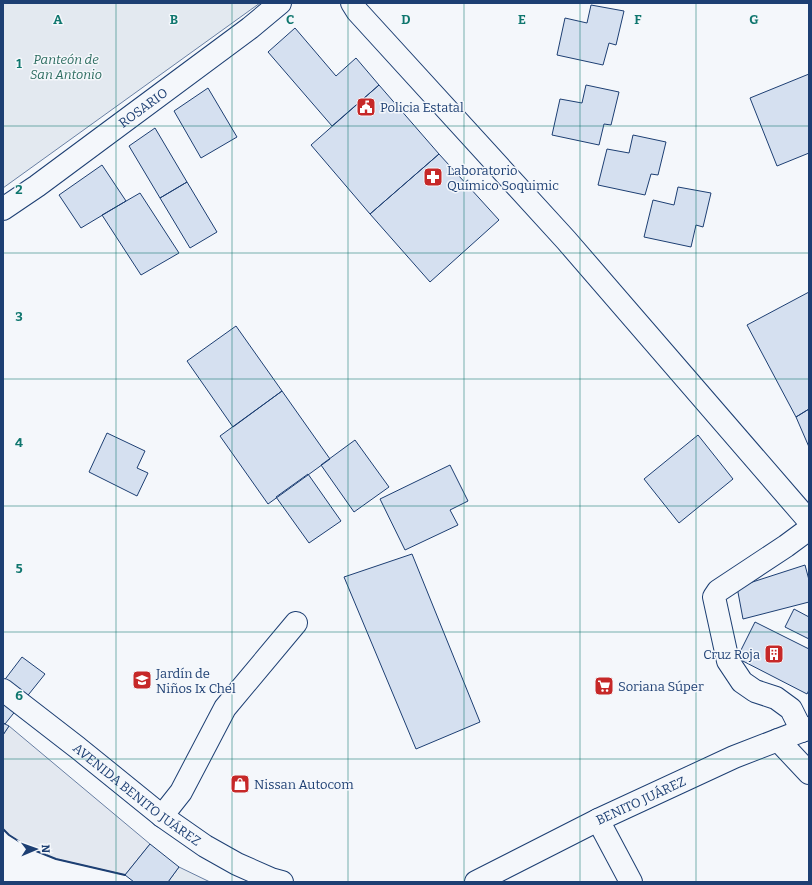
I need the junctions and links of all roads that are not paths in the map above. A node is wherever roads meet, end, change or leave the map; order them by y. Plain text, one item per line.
1 (280, 3) edge
2 (352, 3) edge
3 (3, 209) edge
4 (809, 521) edge
5 (809, 528) edge
6 (296, 623) dead end
7 (3, 690) edge
8 (806, 729) edge
9 (778, 740) junction
10 (809, 772) edge
11 (162, 816) junction
12 (598, 820) junction
13 (282, 882) edge
14 (476, 882) edge
15 (631, 882) edge

1 - 3 street, ROSARIO
2 - 4 street
5 - 8 street
6 - 11 street
7 - 11 street, AVENIDA BENITO JUÁREZ
8 - 9 street, BENITO JUÁREZ
9 - 10 street
9 - 12 street, BENITO JUÁREZ
11 - 13 street, AVENIDA BENITO JUÁREZ
12 - 14 street, BENITO JUÁREZ
12 - 15 street

